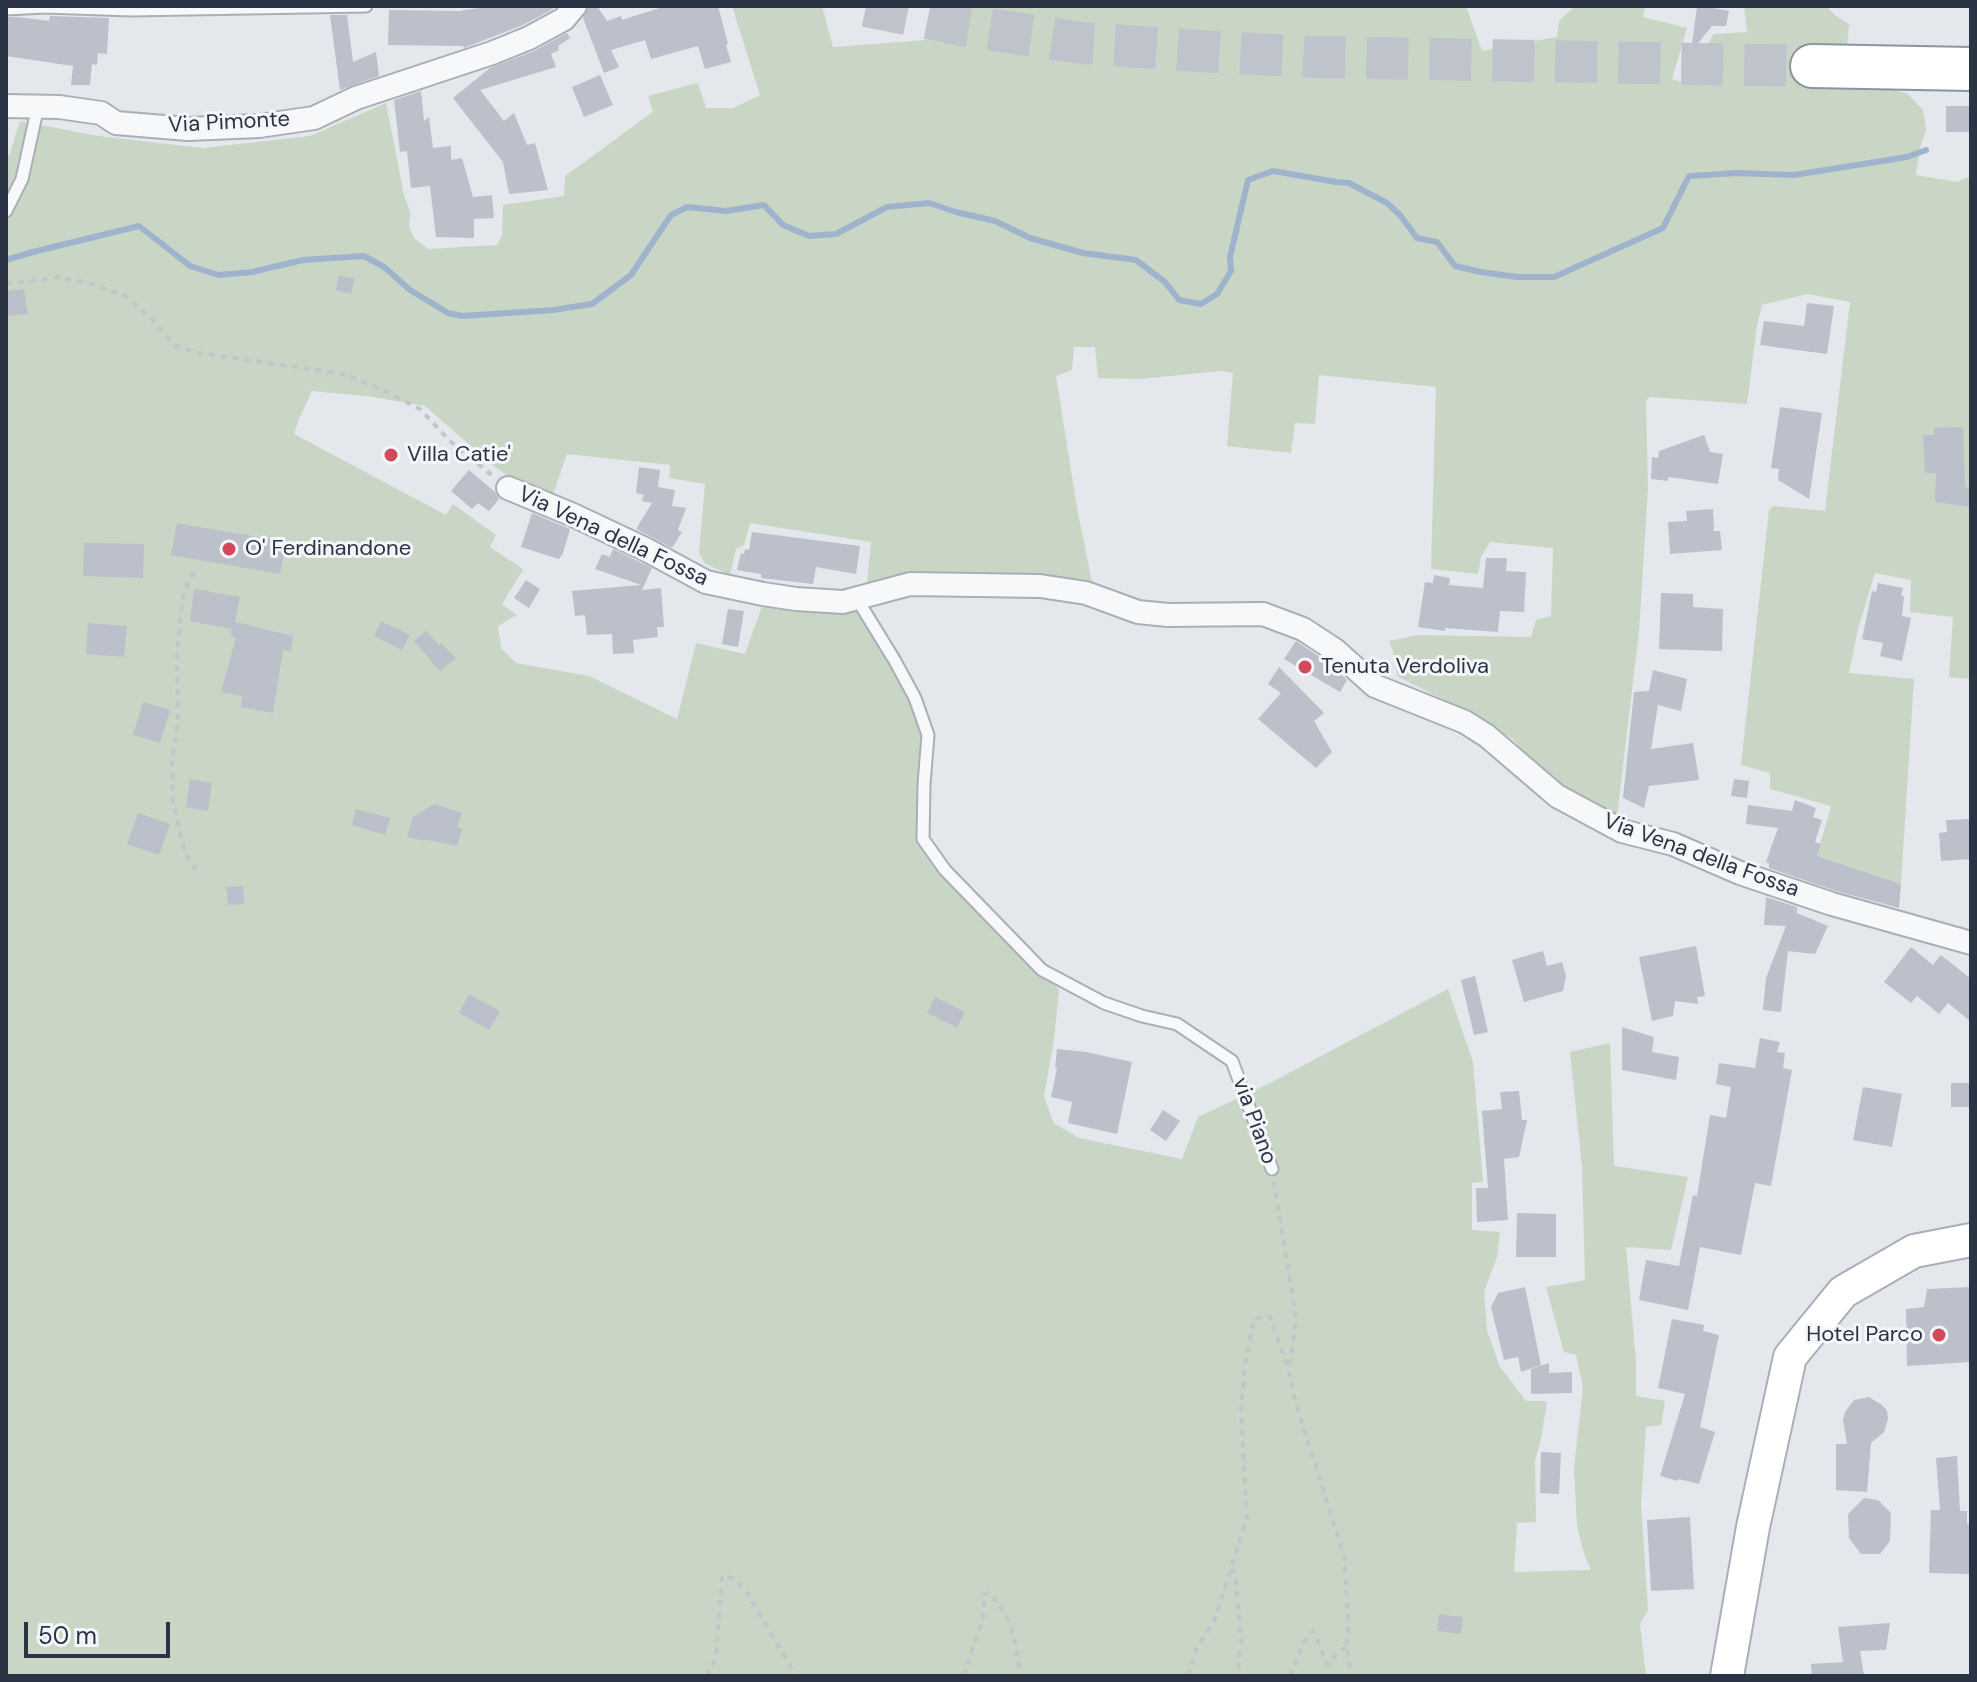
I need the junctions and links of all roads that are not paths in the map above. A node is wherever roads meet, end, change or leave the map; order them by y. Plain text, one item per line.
1 (366, 6) edge
2 (575, 6) edge
3 (6, 9) edge
4 (1812, 66) tunnel mouth
5 (1867, 67) junction
6 (1971, 69) edge
7 (1971, 90) edge
8 (6, 106) edge
9 (38, 106) junction
10 (6, 211) edge
11 (508, 488) road end
12 (857, 599) junction
13 (1971, 943) edge
14 (1272, 1169) road end
15 (1971, 1240) edge
16 (1727, 1676) edge

1 - 3 lane
2 - 9 street, Via Pimonte
4 - 5 highway
5 - 6 highway
5 - 7 highway
8 - 9 street, Via Pimonte
9 - 10 lane
11 - 12 street, Via Vena della Fossa
12 - 13 street, Via Vena della Fossa
12 - 14 lane, via Piano
15 - 16 main road

